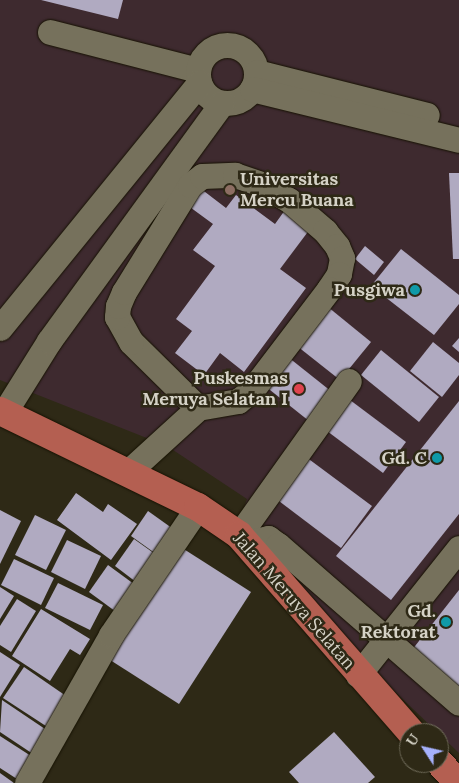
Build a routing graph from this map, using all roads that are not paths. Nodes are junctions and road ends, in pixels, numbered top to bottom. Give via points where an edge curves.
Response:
1 (50, 32) dead end
2 (198, 76) junction
3 (255, 81) junction
4 (222, 103) junction
5 (459, 123) edge
6 (459, 140) edge
7 (0, 328) edge
8 (349, 381) dead end
9 (198, 408) junction
10 (2, 412) edge
11 (128, 472) junction
12 (198, 507) junction
13 (243, 539) junction
14 (459, 548) edge
15 (385, 641) junction
16 (358, 675) junction
17 (459, 703) edge
18 (403, 723) edge
19 (449, 773) edge
20 (27, 783) edge
21 (458, 783) edge

1 - 2 street
2 - 3 street via 202,58 210,49 222,44 234,45 246,50 254,60
2 - 4 street via 207,96
2 - 7 street
3 - 4 street via 234,103
3 - 5 street
3 - 6 street
4 - 10 street via 49,341
8 - 13 street
9 - 9 street via 131,342 117,318 118,306 190,185 202,176 235,175 261,184 289,200 325,231 342,258 339,274 329,289 252,390 238,401
9 - 11 street
10 - 11 main road, Jalan Meruya Selatan
11 - 12 main road, Jalan Meruya Selatan
12 - 13 main road, Jalan Meruya Selatan
12 - 20 street via 111,635
13 - 15 street via 268,538 278,545
13 - 16 main road, Jalan Meruya Selatan
14 - 15 street
15 - 16 street
15 - 17 street
16 - 18 main road, Jalan Meruya Selatan
19 - 21 main road

